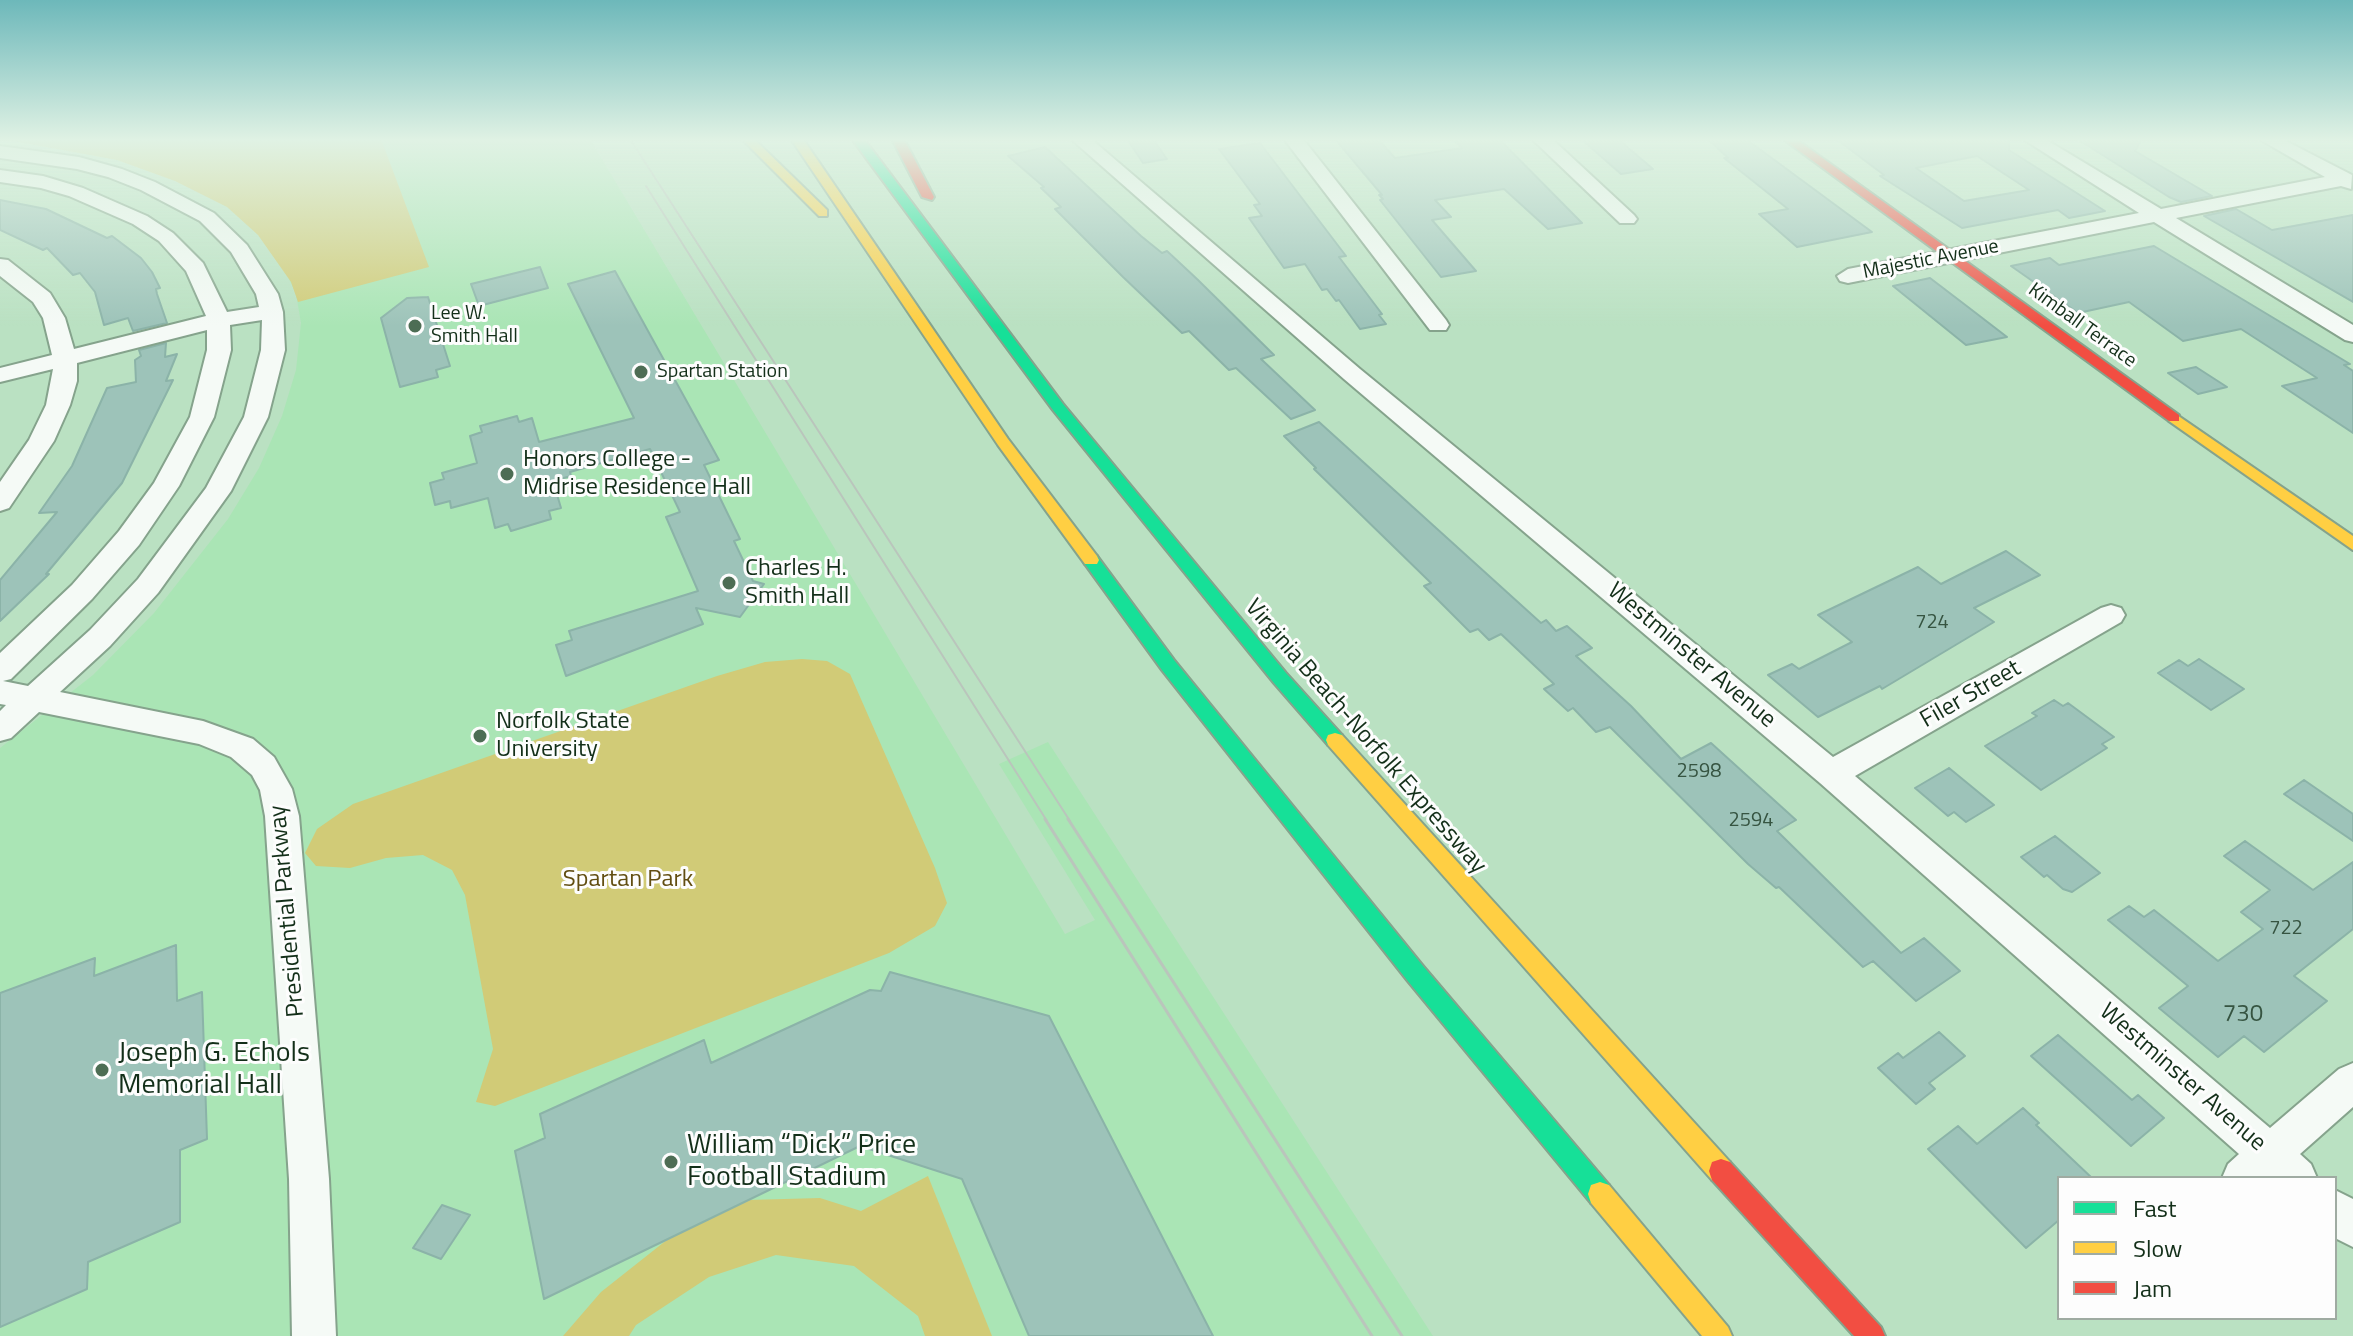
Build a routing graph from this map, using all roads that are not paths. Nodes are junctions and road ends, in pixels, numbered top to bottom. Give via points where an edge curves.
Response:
1 (97, 201) edge
2 (180, 201) edge
3 (810, 201) edge
4 (839, 201) edge
5 (903, 201) edge
6 (930, 201) edge
7 (1152, 201) edge
8 (1342, 201) edge
9 (1608, 201) edge
10 (1875, 201) edge
11 (2133, 201) edge
12 (2240, 201) edge
13 (2157, 216) junction
14 (1627, 219) dead end
15 (1950, 256) junction
16 (0, 265) edge
17 (1848, 276) dead end
18 (959, 278) junction
19 (898, 289) junction
20 (272, 312) junction
21 (218, 320) junction
22 (1438, 325) dead end
23 (2353, 335) edge
24 (65, 359) junction
25 (0, 375) edge
26 (0, 502) edge
27 (2353, 544) edge
28 (2111, 615) dead end
29 (0, 671) edge
30 (17, 696) edge
31 (0, 729) edge
32 (1831, 774) junction
33 (2353, 1082) edge
34 (2270, 1170) edge
35 (2337, 1213) edge
36 (2353, 1226) edge
37 (314, 1336) edge
38 (1719, 1336) edge
39 (1872, 1336) edge

1 - 21 street via 166,237 195,268
2 - 20 street via 207,217 240,249
3 - 19 main road
4 - 19 main road
5 - 18 main road, Virginia Beach-Norfolk Expressway
6 - 18 main road
7 - 32 street, Westminster Avenue
8 - 22 street
9 - 14 street
10 - 15 main road, Kimball Terrace
11 - 13 street
12 - 13 street, Majestic Avenue
13 - 15 street, Majestic Avenue
13 - 23 street
15 - 17 street, Majestic Avenue
15 - 27 main road, Kimball Terrace
16 - 24 street via 42,298 54,318
18 - 39 main road, Virginia Beach-Norfolk Expressway via 1115,479 1290,690
19 - 38 main road via 1038,491 1220,731
20 - 21 street
20 - 30 street via 273,350 265,387 238,457 218,491 148,586 100,638
21 - 24 street
21 - 29 street via 219,350 202,417 166,486 82,592
24 - 25 street
24 - 26 street via 58,405
28 - 32 street, Filer Street
30 - 31 street
30 - 37 street, Presidential Parkway via 203,733 242,748 263,766 276,789 309,1179
32 - 34 street, Westminster Avenue
33 - 34 street
35 - 36 street

